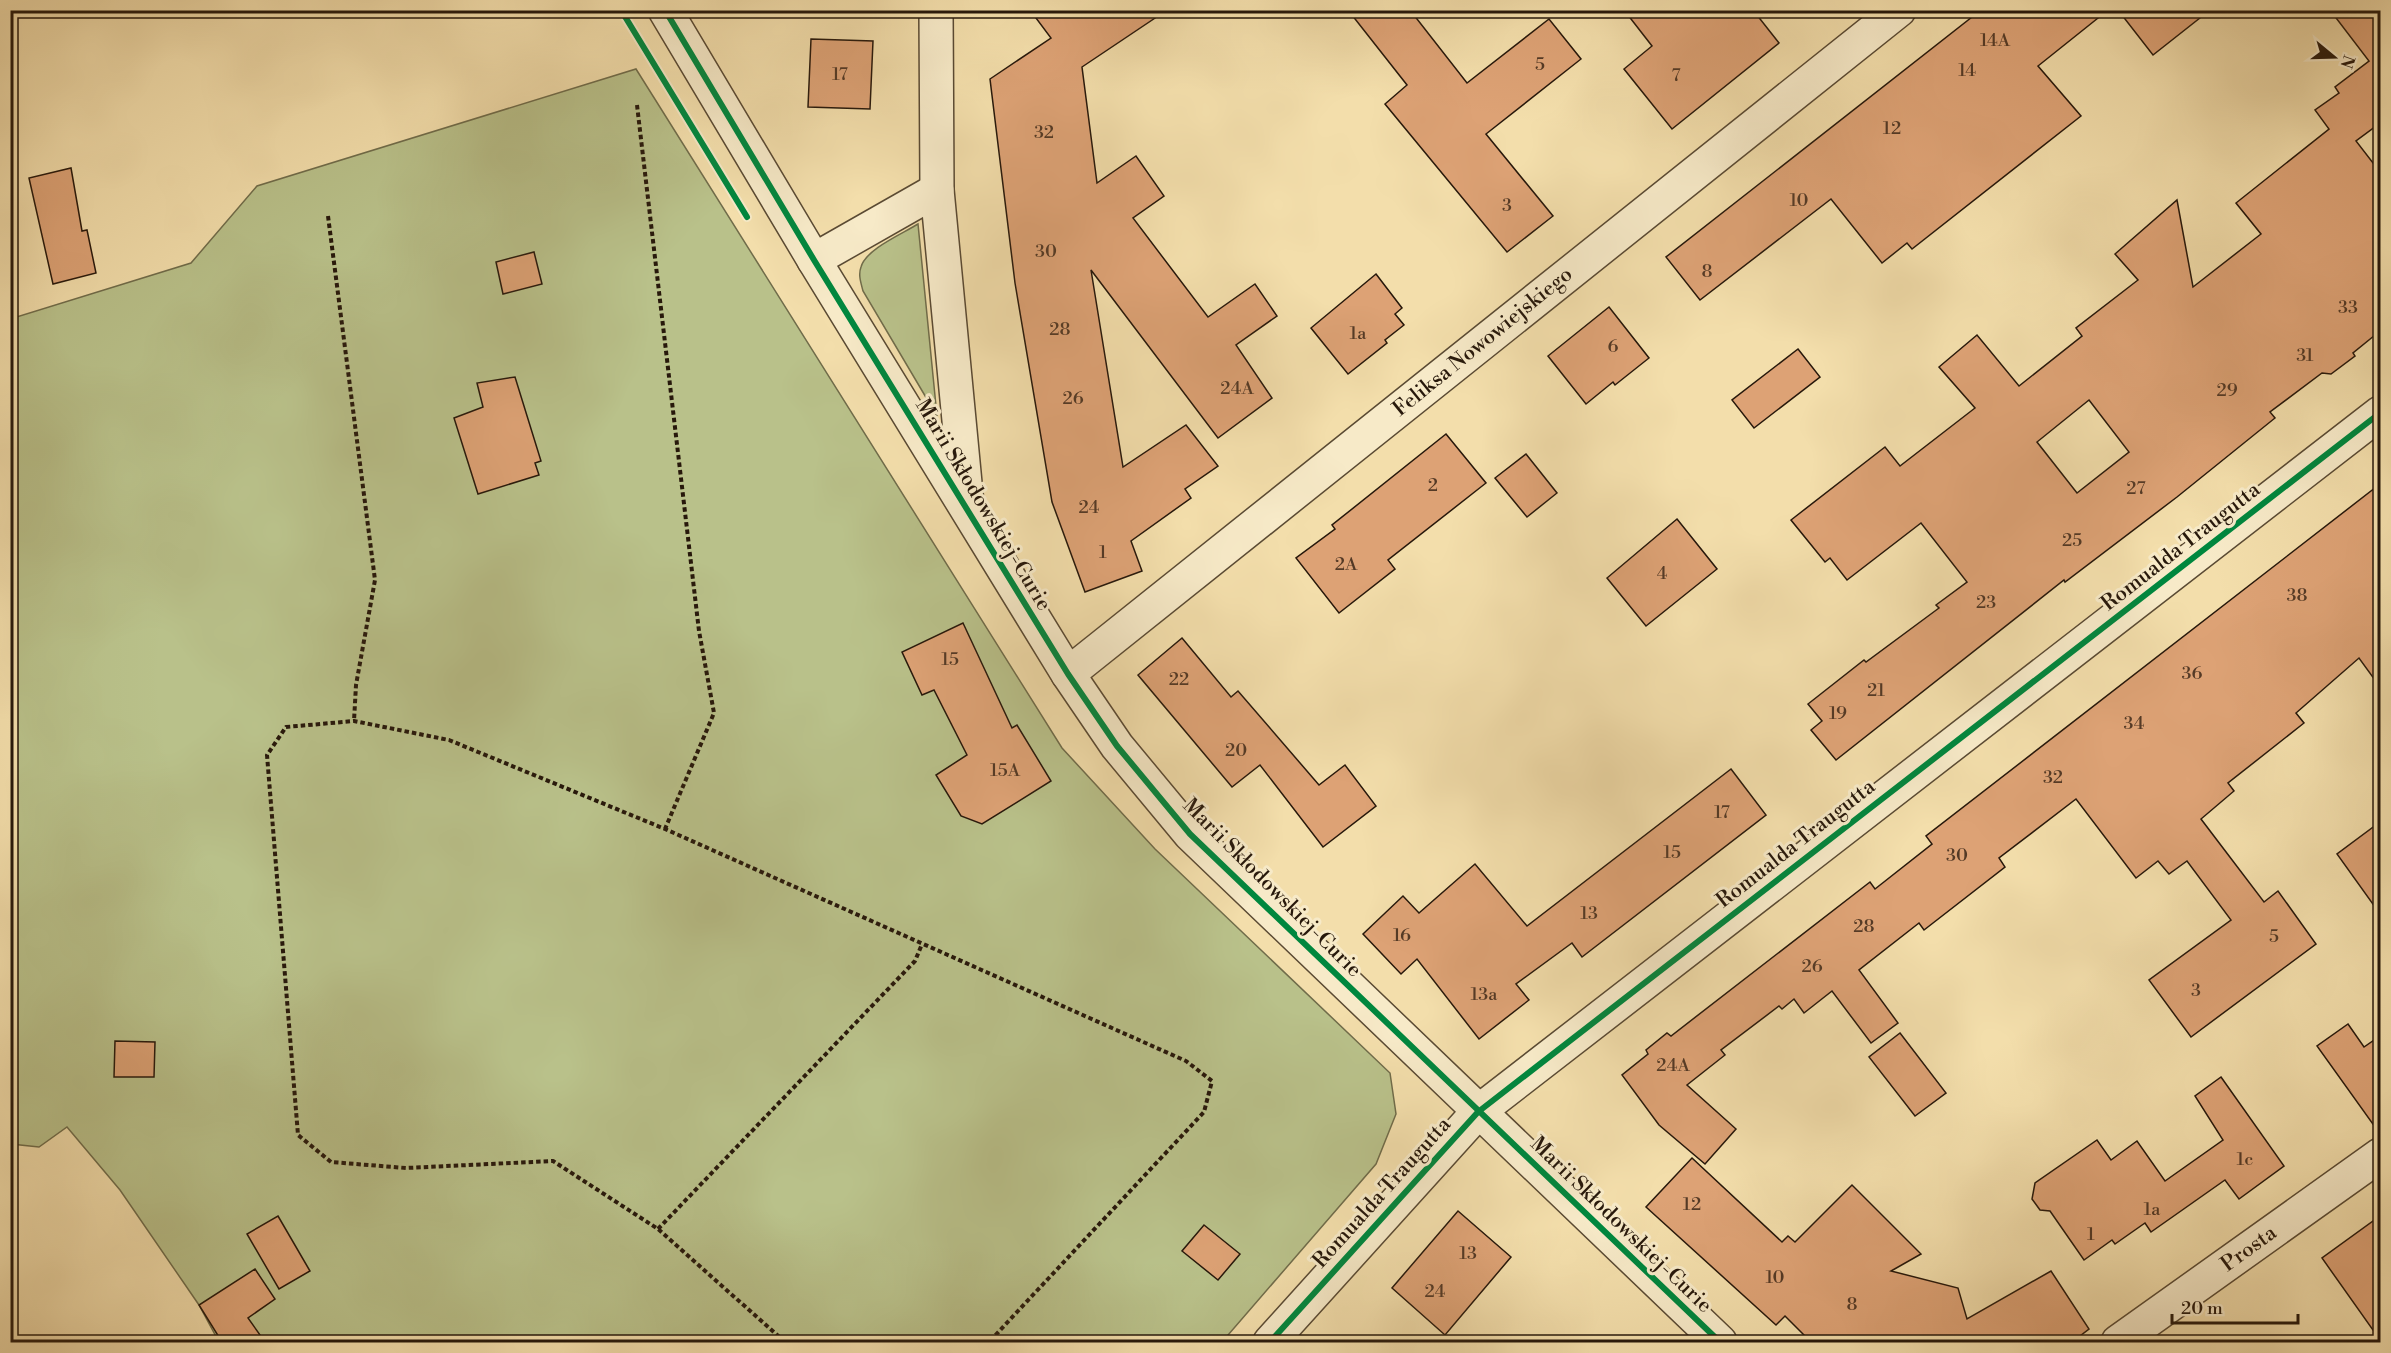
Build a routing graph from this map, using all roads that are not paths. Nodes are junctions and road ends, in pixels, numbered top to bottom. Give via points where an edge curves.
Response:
1 (665, 10) edge
2 (936, 10) edge
3 (1899, 10) edge
4 (937, 189) junction
5 (814, 260) junction
6 (2380, 413) edge
7 (968, 512) junction
8 (1068, 675) junction
9 (1478, 1112) junction
10 (2380, 1155) edge
11 (1270, 1342) edge
12 (1720, 1342) edge
13 (2118, 1342) edge

1 - 5 street, Marii Skłodowskiej-Curie
2 - 4 street, Marii Skłodowskiej-Curie
3 - 8 street, Feliksa Nowowiejskiego
4 - 5 street
4 - 7 street, Marii Skłodowskiej-Curie
5 - 7 street, Marii Skłodowskiej-Curie
6 - 9 street, Romualda Traugutta
7 - 8 street, Marii Skłodowskiej-Curie
8 - 9 street, Marii Skłodowskiej-Curie via 1117,746 1190,834
9 - 11 street, Romualda Traugutta
9 - 12 street, Marii Skłodowskiej-Curie
10 - 13 street, Prosta

